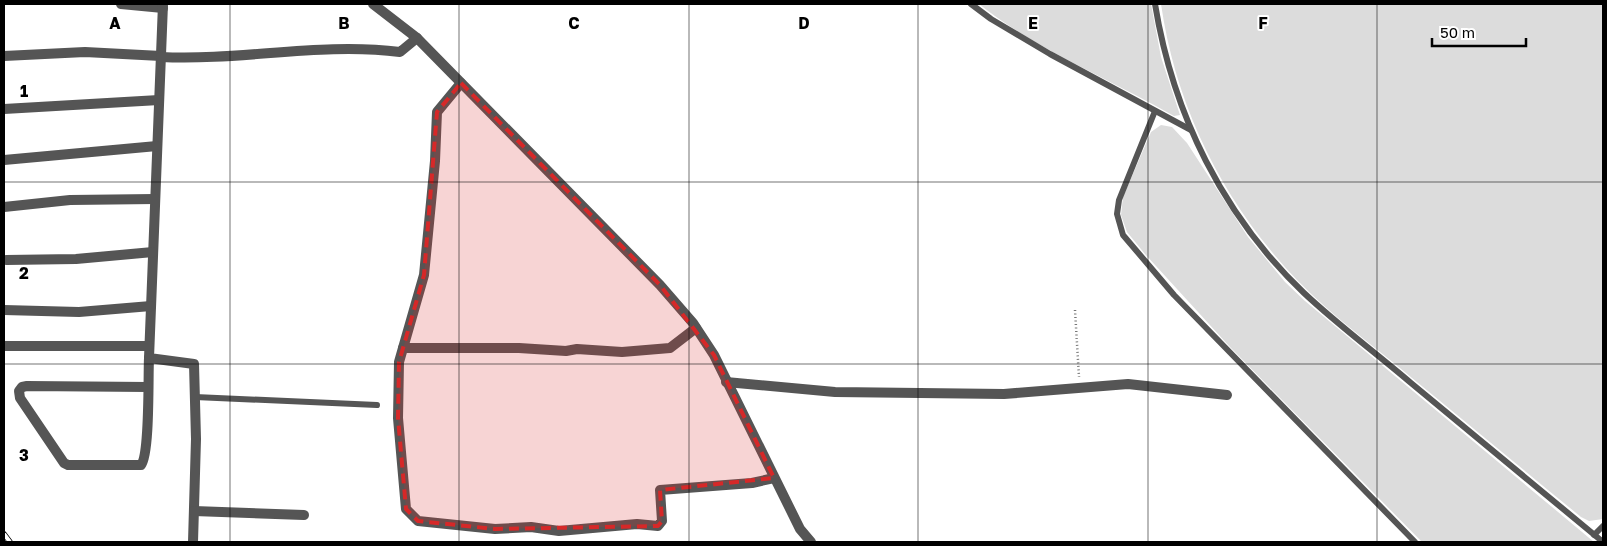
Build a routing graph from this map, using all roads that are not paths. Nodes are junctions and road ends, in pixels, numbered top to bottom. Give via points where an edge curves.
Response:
1 (120, 4) edge
2 (373, 4) edge
3 (971, 4) edge
4 (1155, 4) edge
5 (163, 6) edge
6 (417, 38) junction
7 (4, 56) edge
8 (161, 56) junction
9 (461, 83) junction
10 (159, 100) junction
11 (4, 109) edge
12 (1155, 111) junction
13 (1191, 130) junction
14 (157, 146) junction
15 (4, 160) edge
16 (155, 199) junction
17 (4, 207) edge
18 (153, 252) junction
19 (6, 260) dead end
20 (151, 306) junction
21 (4, 310) edge
22 (696, 328) junction
23 (4, 346) edge
24 (149, 346) junction
25 (403, 348) junction
26 (149, 358) junction
27 (726, 382) junction
28 (148, 387) junction
29 (1226, 395) dead end
30 (195, 398) junction
31 (377, 405) dead end
32 (774, 478) junction
33 (194, 511) junction
34 (304, 516) dead end
35 (1603, 526) edge
36 (1594, 535) junction
37 (193, 542) edge
38 (811, 542) edge
39 (1415, 542) edge
40 (1603, 542) edge

1 - 5 street
2 - 6 street
3 - 12 lane via 1050,54
4 - 13 lane via 1168,68
5 - 8 street
6 - 8 street via 400,52 349,48 228,58
6 - 9 street
7 - 8 street via 85,52
8 - 10 street
9 - 22 street via 660,284
9 - 25 street via 437,112 436,161 424,275
10 - 11 street
10 - 14 street
12 - 13 lane
12 - 39 lane via 1119,200 1117,214 1123,235 1221,345
13 - 36 lane via 1209,169 1239,218 1304,293
14 - 15 street
14 - 16 street
16 - 17 street via 70,200
16 - 18 street
18 - 19 street via 76,259
18 - 20 street
20 - 21 street via 79,312
20 - 24 street
22 - 25 street via 670,348 648,351
22 - 27 street via 714,355
23 - 24 street
24 - 26 street
25 - 32 street via 399,362 398,406 402,467 406,509 418,521 495,529 531,527 559,531 637,524 658,526 662,521 660,490 752,483
26 - 28 street
26 - 30 street via 194,364
27 - 29 street via 835,392 1004,394 1128,384
27 - 32 street
28 - 28 street via 146,457 141,465 68,465 20,398 19,392 27,386
30 - 31 lane
30 - 33 street
32 - 38 street via 800,529
33 - 34 street
33 - 37 street
35 - 36 lane
36 - 40 lane

